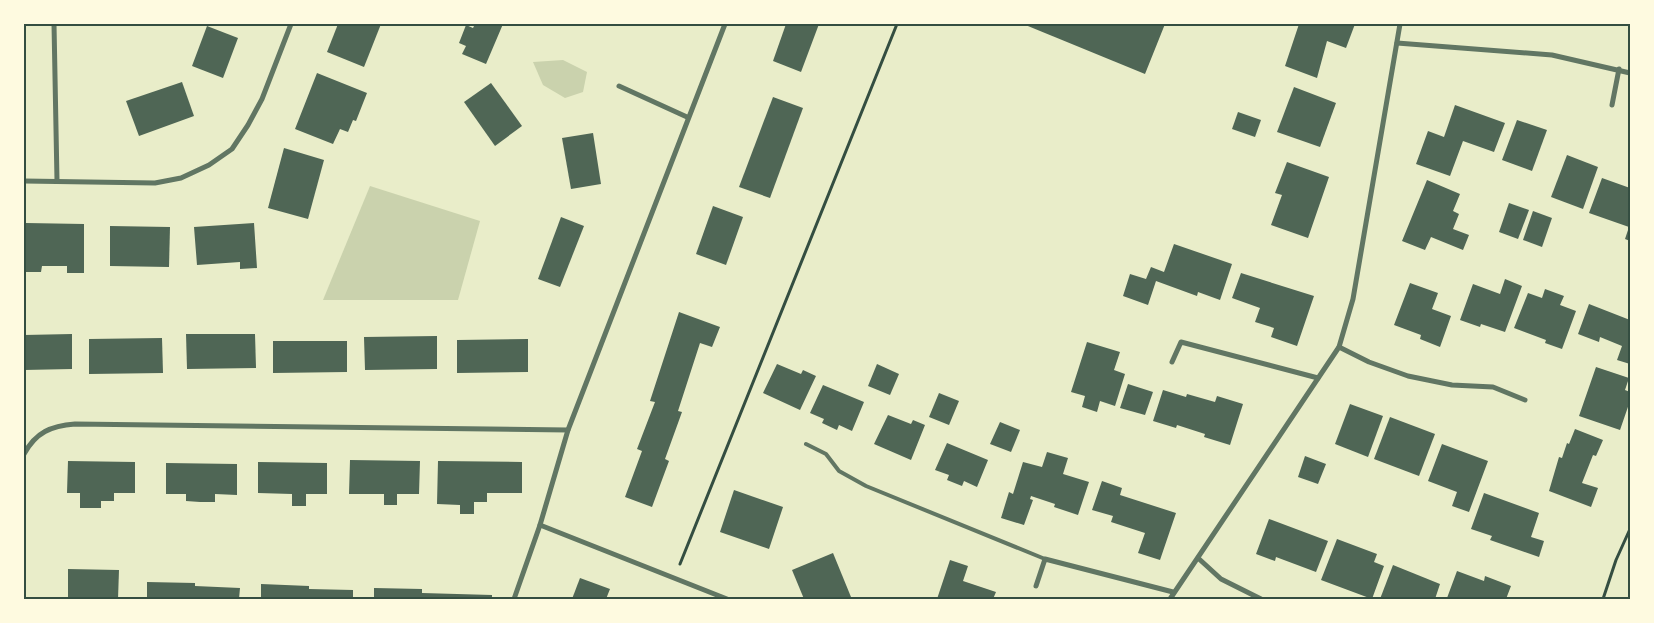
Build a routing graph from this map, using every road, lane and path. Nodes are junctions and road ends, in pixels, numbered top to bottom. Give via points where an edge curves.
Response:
1 (54, 24) edge
2 (291, 24) edge
3 (724, 24) edge
4 (897, 24) edge
5 (1400, 24) edge
6 (1397, 43) junction
7 (1619, 69) junction
8 (1630, 73) edge
9 (619, 86) dead end
10 (1612, 105) dead end
11 (687, 117) junction
12 (24, 181) edge
13 (57, 181) junction
14 (1339, 347) junction
15 (1172, 362) dead end
16 (1318, 378) junction
17 (1525, 400) dead end
18 (568, 430) junction
19 (806, 444) dead end
20 (24, 454) edge
21 (540, 525) junction
22 (1630, 529) edge
23 (1198, 558) junction
24 (1044, 559) junction
25 (674, 577) junction
26 (1036, 586) dead end
27 (1173, 592) junction
28 (514, 599) edge
29 (727, 599) edge
30 (1170, 599) edge
31 (1261, 599) edge
32 (1603, 599) edge

1 - 13 street
2 - 13 street via 269,84 248,125 232,149 209,165 181,178 155,184
3 - 11 street
4 - 25 path
5 - 6 street
6 - 7 street via 1552,55
6 - 14 street via 1353,298
7 - 8 street
7 - 10 street
9 - 11 street
11 - 18 street
12 - 13 street
14 - 16 street
14 - 17 street via 1368,362 1408,376 1452,385 1493,387
15 - 16 street via 1181,342
16 - 23 street
18 - 20 street via 75,424 55,426 39,433
18 - 21 street
19 - 24 lane via 826,454 839,471 866,486
21 - 25 street
21 - 28 street
22 - 32 path
23 - 27 street
23 - 31 street via 1221,579
24 - 26 street
24 - 27 street
25 - 29 street
27 - 30 street

